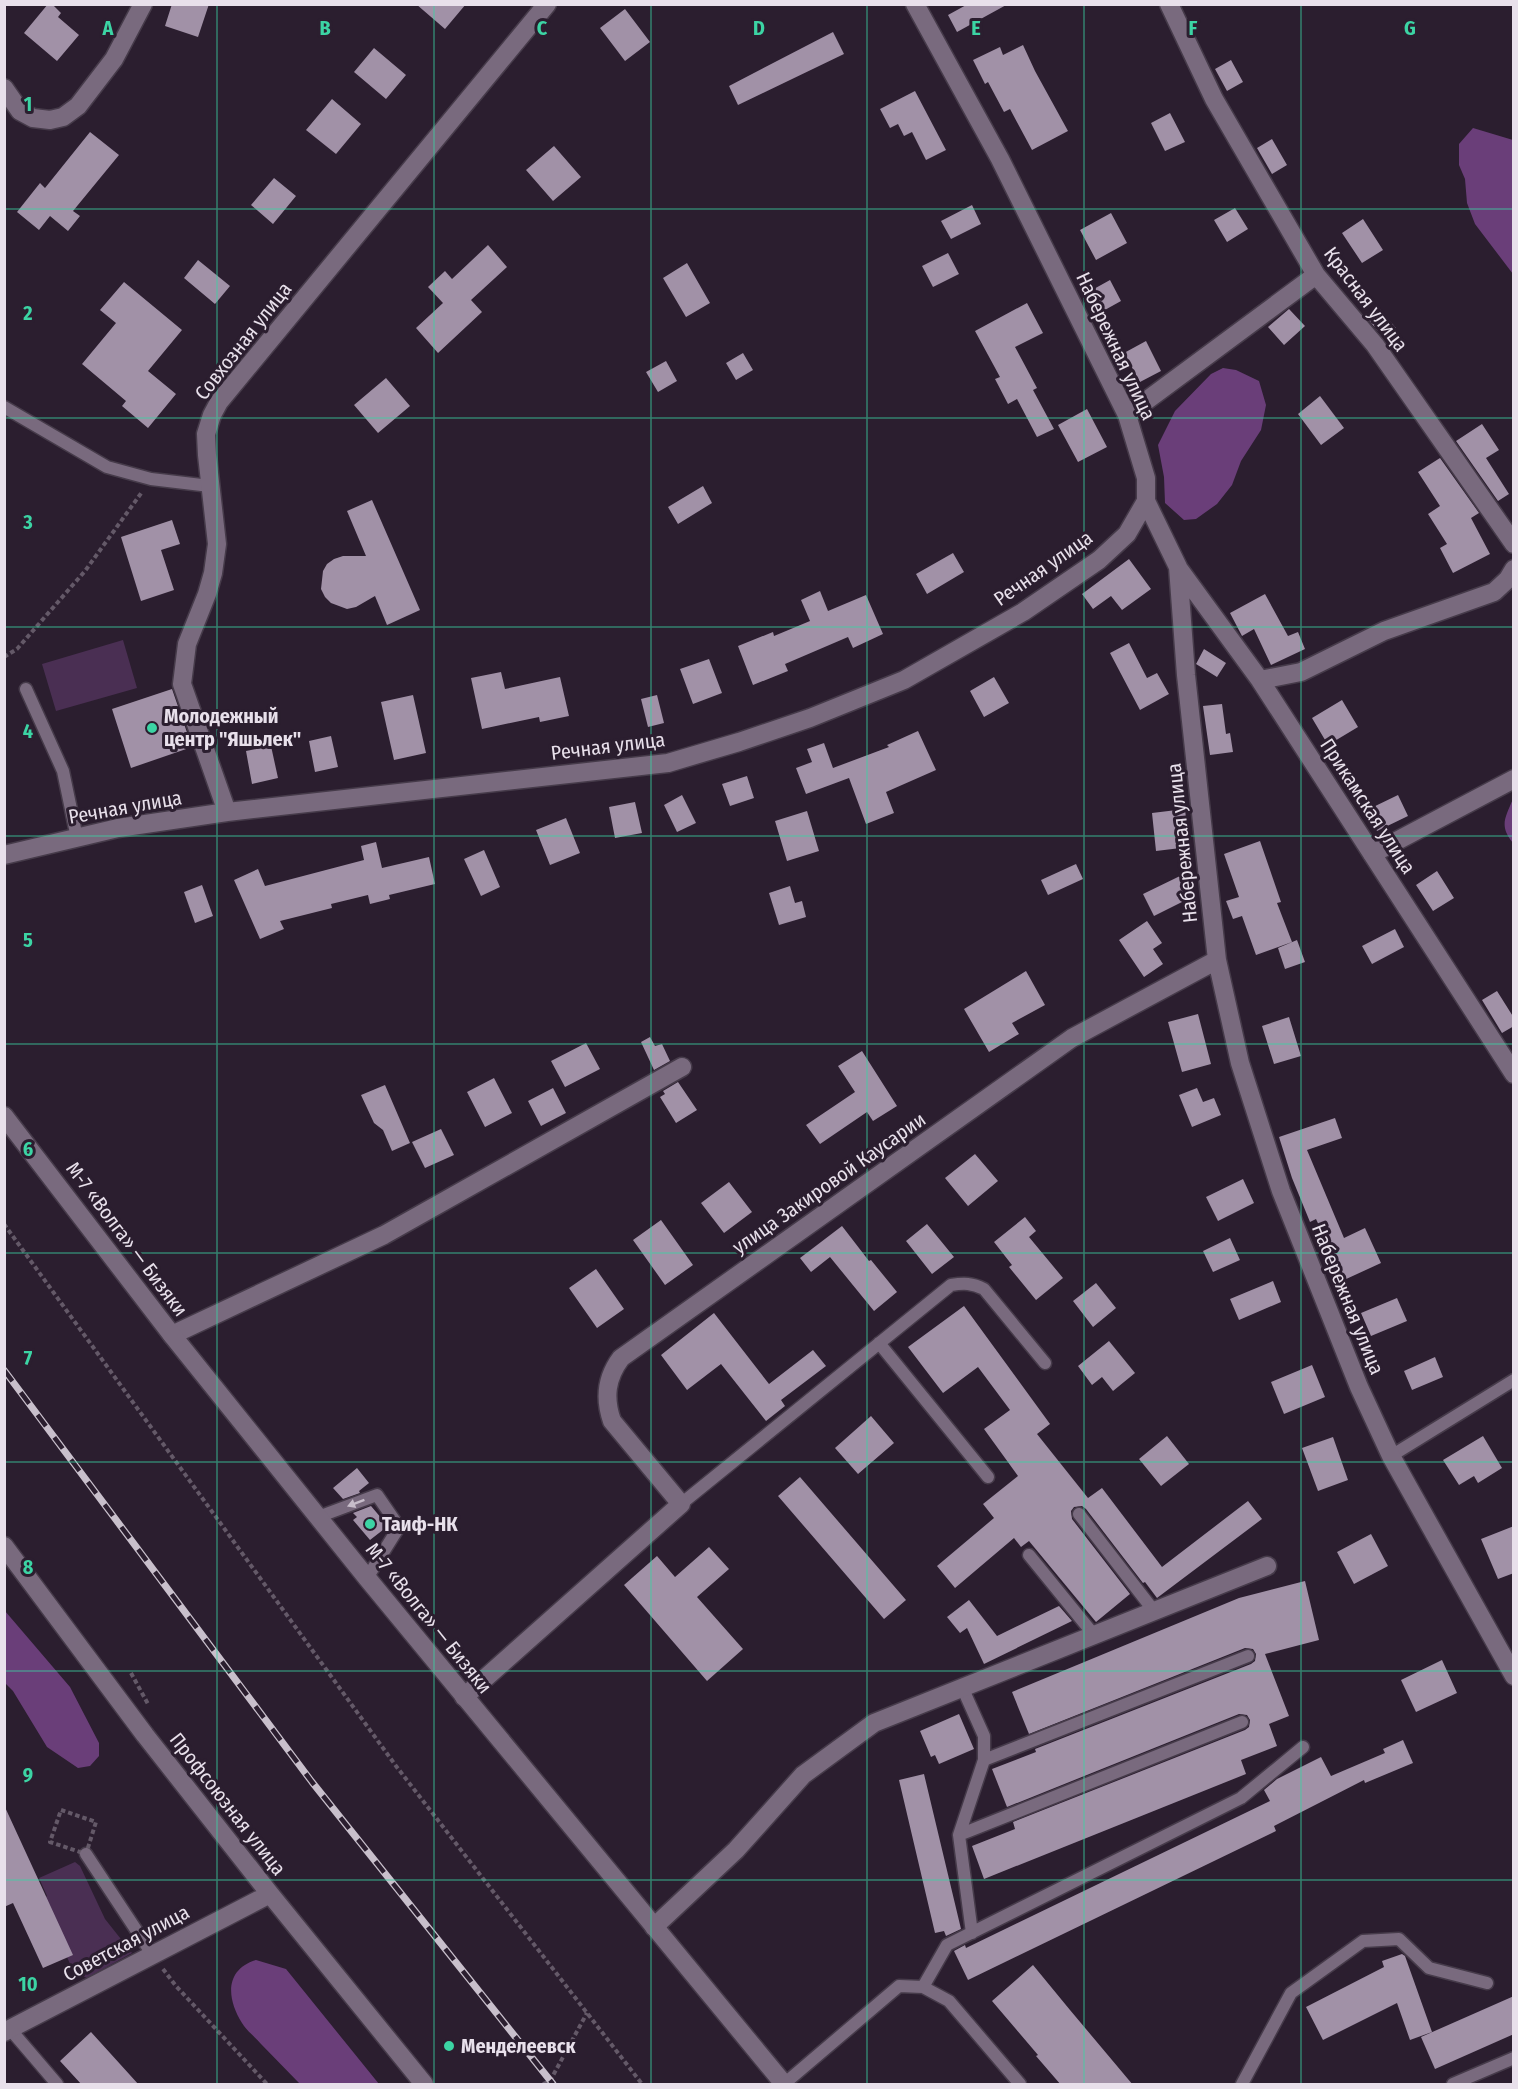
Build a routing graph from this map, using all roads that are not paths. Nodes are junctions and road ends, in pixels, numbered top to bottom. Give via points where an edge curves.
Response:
1 (143, 4) edge
2 (547, 4) edge
3 (915, 4) edge
4 (1169, 4) edge
5 (4, 88) edge
6 (1316, 275) junction
7 (4, 407) edge
8 (1127, 415) junction
9 (210, 486) junction
10 (1146, 501) junction
11 (1514, 544) edge
12 (1178, 567) junction
13 (1514, 569) edge
14 (1260, 680) junction
15 (26, 689) dead end
16 (1514, 779) edge
17 (228, 812) junction
18 (77, 838) junction
19 (1372, 854) junction
20 (4, 855) edge
21 (1217, 960) junction
22 (682, 1067) dead end
23 (1514, 1074) edge
24 (4, 1116) edge
25 (172, 1335) junction
26 (879, 1343) junction
27 (1045, 1363) dead end
28 (1514, 1380) edge
29 (1391, 1456) junction
30 (988, 1478) dead end
31 (681, 1504) junction
32 (1079, 1514) dead end
33 (318, 1517) junction
34 (4, 1546) edge
35 (1029, 1555) dead end
36 (1267, 1566) dead end
37 (367, 1578) junction
38 (1154, 1611) junction
39 (1094, 1635) junction
40 (1248, 1656) dead end
41 (1514, 1676) edge
42 (962, 1687) junction
43 (464, 1697) junction
44 (1242, 1722) dead end
45 (1303, 1747) dead end
46 (984, 1760) junction
47 (959, 1835) junction
48 (86, 1854) road end
49 (270, 1894) junction
50 (654, 1927) junction
51 (972, 1933) junction
52 (152, 1954) junction
53 (1487, 1983) dead end
54 (923, 1987) junction
55 (7, 2031) edge
56 (1514, 2058) edge
57 (784, 2084) edge
58 (57, 2085) edge
59 (424, 2085) edge
60 (1020, 2085) edge
61 (1242, 2085) edge
62 (1453, 2085) edge

1 - 5 street via 114,59 78,106 63,117 33,118 20,111
2 - 9 street, Совхозная улица via 219,402 206,434
3 - 8 street, Набережная улица via 1000,159
4 - 6 street, Красная улица via 1214,99
6 - 8 street
6 - 11 street, Красная улица via 1375,345
7 - 9 lane via 106,467 151,479
8 - 10 street, Набережная улица via 1146,478
9 - 17 street, Совхозная улица via 217,544 215,563 187,644 183,684
10 - 12 street, Набережная улица
10 - 17 street, Речная улица via 1127,534 1099,560 1023,612 903,680 810,718 668,763
12 - 14 street, Прикамская улица
12 - 21 street, Набережная улица
13 - 14 street via 1494,592 1384,631 1301,672
14 - 19 street, Прикамская улица
15 - 18 lane via 63,771
16 - 19 street
17 - 18 street, Речная улица
18 - 20 street, Речная улица
19 - 23 street, Прикамская улица
21 - 29 street, Набережная улица via 1240,1063 1281,1191 1359,1387
21 - 31 street, улица Закировой Каусарии via 1072,1038 621,1358 609,1378 606,1393 612,1421
22 - 25 street via 384,1235
24 - 25 street, М-7 «Волга» — Бизяки
25 - 33 street, М-7 «Волга» — Бизяки
26 - 27 lane via 951,1285 973,1284 984,1289
26 - 30 lane
26 - 31 lane
28 - 29 lane
29 - 41 street, Набережная улица
31 - 43 street
32 - 38 lane
33 - 37 street, М-7 «Волга» — Бизяки
37 -> 33 lane via 399,1527 377,1495
34 - 49 street, Профсоюзная улица
35 - 39 lane
36 - 38 street
37 - 43 street, М-7 «Волга» — Бизяки
38 - 39 street
39 - 42 street
40 - 46 lane
42 - 46 lane via 984,1736
42 - 50 street via 874,1723 803,1775 736,1850
43 - 50 street, М-7 «Волга» — Бизяки
44 - 47 lane
45 - 51 lane via 1241,1798
46 - 47 lane
47 - 51 lane
48 - 52 lane
49 - 52 street, Советская улица
49 - 59 street, Профсоюзная улица
50 - 57 street, М-7 «Волга» — Бизяки
51 - 54 lane via 947,1945
52 - 55 street, Советская улица
53 - 61 lane via 1429,1968 1398,1939 1363,1941 1291,1993
54 - 57 lane via 899,1986
54 - 60 lane via 949,2001
55 - 58 lane
56 - 62 lane

